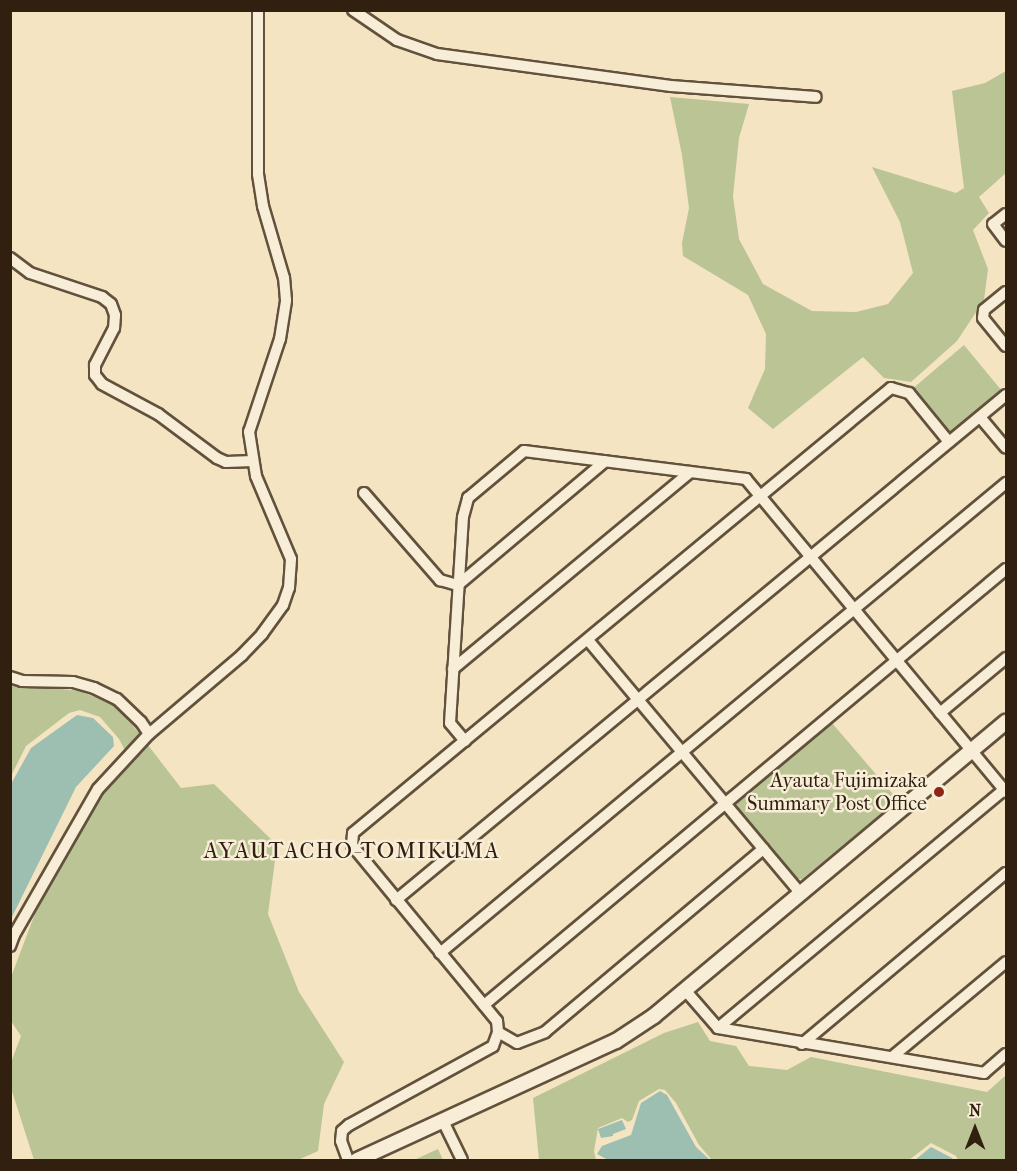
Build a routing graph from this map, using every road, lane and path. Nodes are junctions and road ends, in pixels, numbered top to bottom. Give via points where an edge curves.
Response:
1 (258, 10) edge
2 (353, 10) edge
3 (816, 97) dead end
4 (1006, 214) edge
5 (1006, 241) edge
6 (10, 258) edge
7 (1006, 292) edge
8 (1006, 346) edge
9 (1006, 395) edge
10 (980, 417) junction
11 (949, 442) junction
12 (1006, 448) edge
13 (253, 461) junction
14 (605, 461) junction
15 (690, 472) junction
16 (1006, 483) edge
17 (364, 493) dead end
18 (761, 495) junction
19 (811, 557) junction
20 (1006, 569) edge
21 (459, 585) junction
22 (855, 609) junction
23 (588, 640) junction
24 (1006, 658) edge
25 (896, 660) junction
26 (453, 669) junction
27 (10, 677) edge
28 (639, 701) junction
29 (940, 713) junction
30 (1006, 722) edge
31 (149, 734) junction
32 (465, 741) junction
33 (972, 751) junction
34 (682, 752) junction
35 (1006, 790) edge
36 (725, 804) junction
37 (763, 849) junction
38 (1006, 873) edge
39 (801, 894) junction
40 (396, 900) junction
41 (10, 946) edge
42 (440, 953) junction
43 (1006, 962) edge
44 (685, 990) junction
45 (484, 1005) junction
46 (718, 1028) junction
47 (498, 1032) junction
48 (802, 1044) junction
49 (1006, 1054) edge
50 (892, 1057) junction
51 (443, 1121) junction
52 (348, 1161) edge
53 (357, 1161) edge
54 (462, 1161) edge

1 - 13 street via 258,174 262,206 286,288 280,339 249,432
2 - 3 street via 397,40 437,54 671,86
4 - 5 street via 993,224
6 - 13 street via 30,273 102,297 111,304 114,328 95,365 95,375 102,384 158,414 217,458 226,462
7 - 8 street via 984,310 983,318
9 - 10 street
10 - 11 street
10 - 12 street
11 - 18 street via 909,393 891,388
11 - 19 street
13 - 31 street via 291,559 289,588 283,604 242,655
14 - 15 street
14 - 21 street
14 - 21 street via 524,451 468,498 463,517
15 - 18 street via 746,479
15 - 26 street
16 - 22 street
17 - 21 street via 440,580
18 - 19 street
18 - 23 street
19 - 22 street
19 - 28 street
20 - 25 street
21 - 26 street
22 - 25 street
22 - 34 street
23 - 28 street
23 - 32 street
24 - 29 street
25 - 29 street
25 - 36 street
26 - 32 street via 450,723
27 - 31 street via 22,681 73,682 93,688 117,699
28 - 34 street
28 - 40 street
29 - 33 street
30 - 33 street
31 - 41 street via 98,789
32 - 40 street via 353,833 352,845
33 - 35 street
33 - 39 street
34 - 36 street
34 - 42 street
35 - 46 street
36 - 37 street
36 - 45 street
37 - 39 street
37 - 47 street via 545,1032 517,1043
38 - 48 street
39 - 44 street
40 - 42 street
42 - 45 street
43 - 50 street
44 - 46 street
44 - 51 street via 616,1041
45 - 47 street via 497,1021
46 - 48 street
47 - 52 street via 493,1046 342,1131
48 - 50 street
49 - 50 street via 984,1073
51 - 53 street
51 - 54 street

